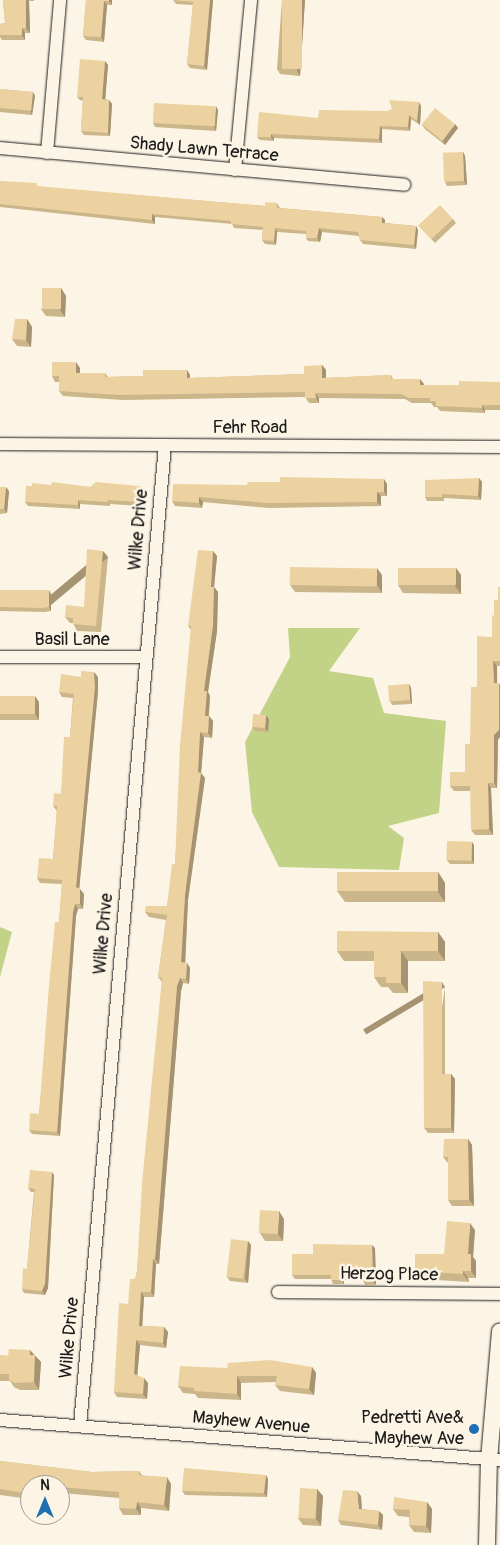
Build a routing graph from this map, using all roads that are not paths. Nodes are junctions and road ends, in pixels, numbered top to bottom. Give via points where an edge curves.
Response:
1 (60, 0) edge
2 (251, 0) edge
3 (0, 148) edge
4 (47, 153) junction
5 (235, 170) junction
6 (404, 185) dead end
7 (0, 444) edge
8 (165, 445) junction
9 (500, 447) edge
10 (0, 657) edge
11 (145, 657) junction
12 (278, 1292) dead end
13 (500, 1294) edge
14 (500, 1331) edge
15 (0, 1420) edge
16 (80, 1426) junction
17 (494, 1460) edge
18 (487, 1545) edge

1 - 4 street
2 - 5 street
3 - 4 street, Shady Lawn Terrace
4 - 5 street, Shady Lawn Terrace
5 - 6 street, Shady Lawn Terrace
7 - 8 street, Fehr Road
8 - 9 street, Fehr Road
8 - 11 street, Wilke Drive
10 - 11 street, Basil Lane
11 - 16 street, Wilke Drive
12 - 13 street, Herzog Place
14 - 17 street
15 - 16 street, Mayhew Avenue
16 - 17 street, Mayhew Avenue
17 - 18 street

